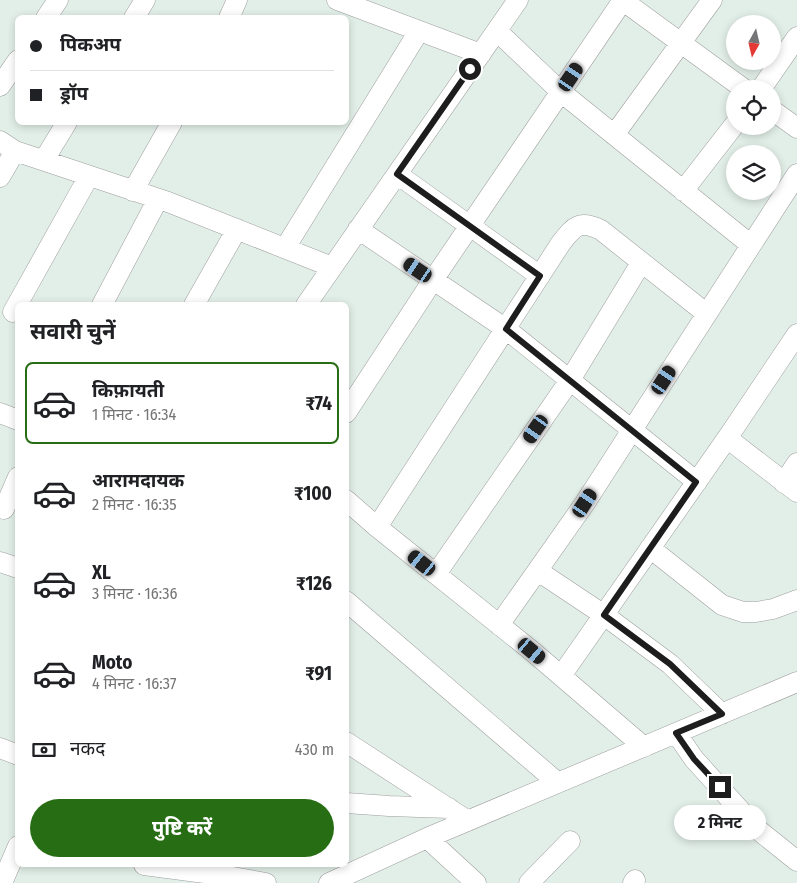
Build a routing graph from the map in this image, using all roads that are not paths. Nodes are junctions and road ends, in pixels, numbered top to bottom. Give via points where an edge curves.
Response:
1 (58, 0) edge
2 (145, 0) edge
3 (237, 0) edge
4 (337, 0) edge
5 (518, 0) edge
6 (622, 0) edge
7 (712, 0) edge
8 (48, 15) edge
9 (136, 15) edge
10 (230, 15) edge
11 (419, 31) junction
12 (497, 31) junction
13 (797, 37) edge
14 (682, 43) junction
15 (481, 54) junction
16 (15, 64) edge
17 (732, 80) edge
18 (767, 80) edge
19 (0, 86) edge
20 (561, 92) junction
21 (781, 116) edge
22 (66, 125) edge
23 (170, 125) edge
24 (797, 128) edge
25 (614, 135) junction
26 (726, 135) edge
27 (7, 146) edge
28 (44, 160) junction
29 (397, 174) junction
30 (797, 174) edge
31 (89, 176) junction
32 (0, 177) edge
33 (133, 190) junction
34 (683, 191) junction
35 (158, 199) junction
36 (470, 225) junction
37 (237, 229) junction
38 (358, 229) junction
39 (751, 245) junction
40 (285, 248) junction
41 (641, 263) junction
42 (332, 267) junction
43 (540, 276) junction
44 (433, 280) junction
45 (19, 302) edge
46 (104, 302) edge
47 (196, 302) edge
48 (308, 302) edge
49 (15, 308) edge
50 (13, 312) dead end
51 (707, 314) junction
52 (506, 329) junction
53 (797, 334) edge
54 (570, 380) junction
55 (349, 408) edge
56 (0, 413) edge
57 (15, 419) edge
58 (632, 430) junction
59 (727, 438) junction
60 (797, 463) edge
61 (696, 482) junction
62 (15, 486) edge
63 (791, 487) edge
64 (349, 503) edge
65 (7, 510) edge
66 (377, 527) junction
67 (650, 548) junction
68 (538, 571) junction
69 (436, 574) junction
70 (797, 600) edge
71 (349, 604) edge
72 (604, 615) junction
73 (499, 625) junction
74 (561, 676) junction
75 (797, 682) edge
76 (722, 714) junction
77 (676, 733) junction
78 (349, 744) edge
79 (644, 747) junction
80 (0, 748) edge
81 (15, 754) edge
82 (558, 783) junction
83 (349, 803) edge
84 (448, 808) junction
85 (468, 821) junction
86 (427, 838) junction
87 (570, 841) dead end
88 (15, 853) edge
89 (797, 861) edge
90 (159, 867) edge
91 (2, 883) edge
92 (266, 883) edge
93 (329, 883) edge
94 (476, 883) edge
95 (530, 883) edge

1 - 8 street
2 - 9 street
3 - 10 street
4 - 11 street
5 - 12 street
6 - 14 street
6 - 20 street
7 - 14 street
11 - 15 street
11 - 40 street
12 - 15 street
12 - 20 street
13 - 18 street
14 - 17 street
14 - 25 street
15 - 29 street
16 - 19 street
20 - 25 street
20 - 36 street
21 - 24 street
22 - 28 street
23 - 33 street
25 - 34 street
26 - 34 street
27 - 28 street
27 - 32 street
28 - 31 street
29 - 36 street
29 - 38 street
30 - 39 street
31 - 33 street
31 - 45 street
33 - 35 street
34 - 39 street
35 - 37 street
35 - 46 street
36 - 43 street
36 - 44 street
37 - 40 street
37 - 47 street
38 - 42 street
38 - 44 street
39 - 51 street
40 - 42 street
41 - 43 street via 601,230 588,224 580,225 561,242
41 - 51 street
41 - 54 street
42 - 48 street
43 - 52 street
44 - 52 street
44 - 55 street
49 - 50 street
51 - 58 street
52 - 54 street
52 - 66 street
53 - 59 street
54 - 58 street
54 - 69 street
56 - 57 street
58 - 61 street
58 - 68 street
59 - 61 street
59 - 63 street
60 - 63 street
61 - 67 street
62 - 65 street
64 - 66 street
66 - 69 street
67 - 70 street via 722,606 756,612
67 - 72 street
68 - 72 street
68 - 73 street
69 - 73 street
71 - 82 street
72 - 74 street
72 - 76 street via 670,664
73 - 74 street
74 - 79 street
75 - 76 street
76 - 77 street
77 - 79 street
77 - 89 street via 694,759 757,829
78 - 84 street
79 - 82 street
80 - 81 street
82 - 85 street
83 - 84 street
84 - 85 street
85 - 86 street
86 - 93 street
86 - 94 street
87 - 95 street
88 - 91 street
90 - 92 street

